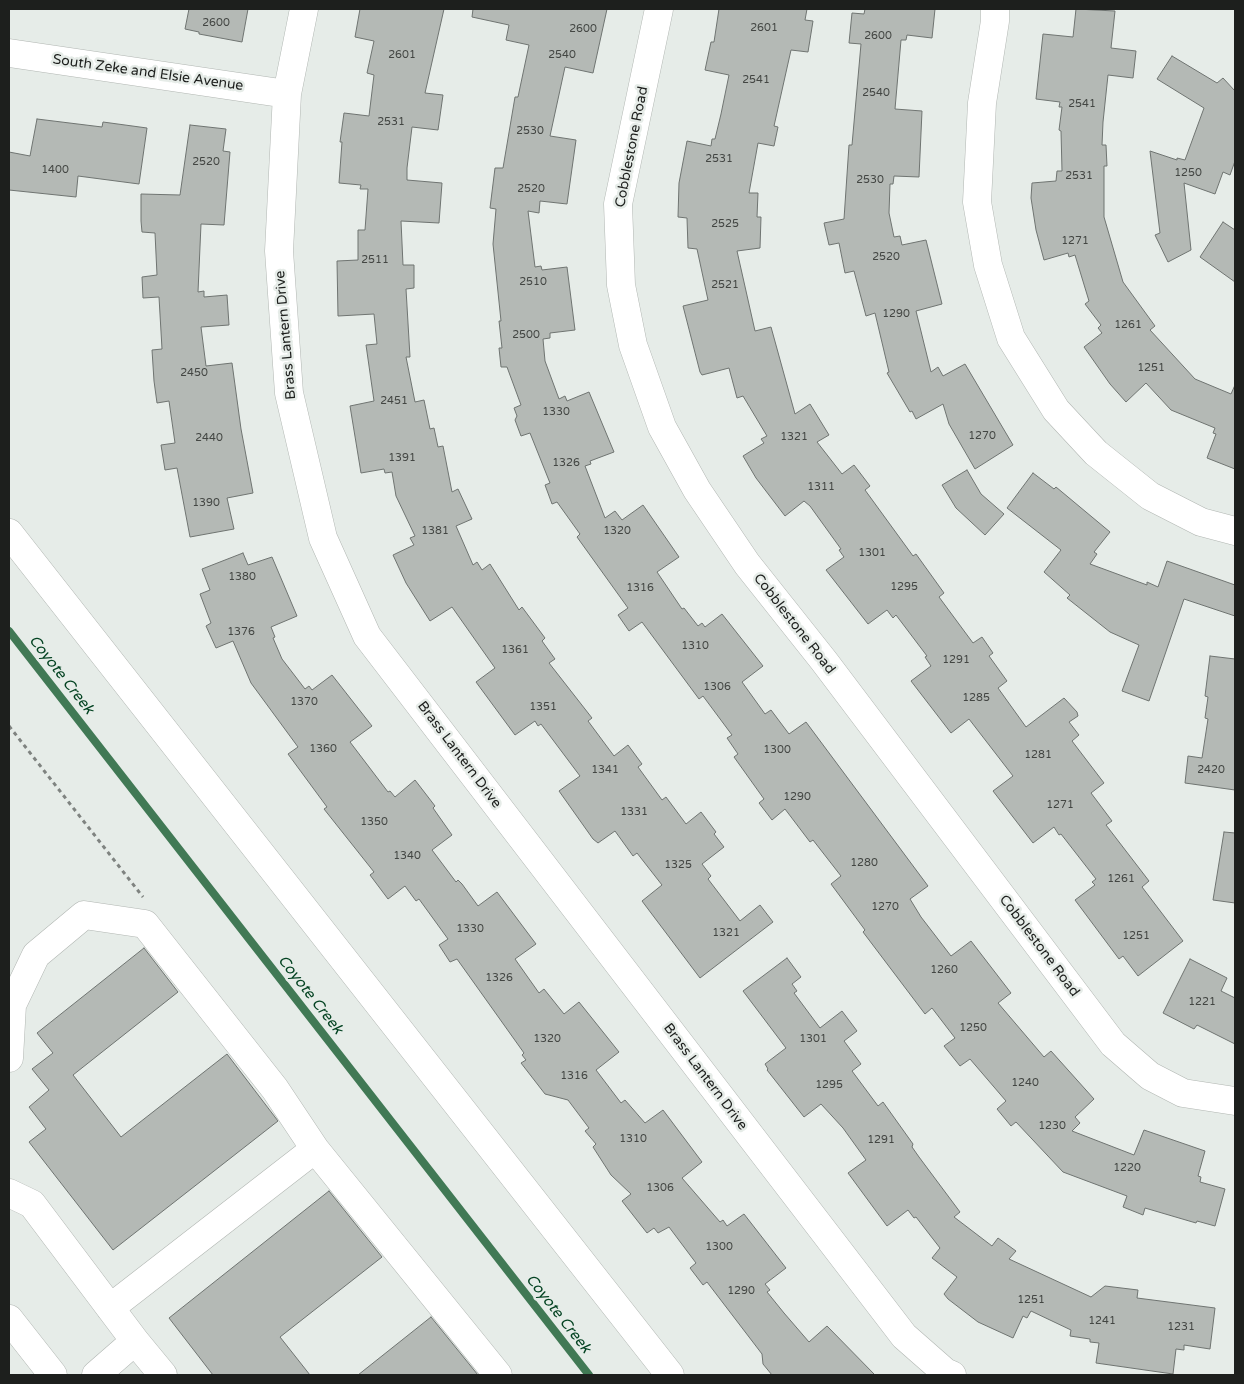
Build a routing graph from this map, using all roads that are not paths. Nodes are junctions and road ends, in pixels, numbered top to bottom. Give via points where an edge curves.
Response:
1 (304, 9) edge
2 (659, 9) edge
3 (995, 9) edge
4 (9, 53) edge
5 (287, 94) junction
6 (1235, 530) edge
7 (9, 533) edge
8 (9, 1058) edge
9 (1235, 1101) edge
10 (315, 1149) junction
11 (9, 1193) edge
12 (110, 1308) junction
13 (9, 1319) edge
14 (135, 1341) junction
15 (53, 1375) edge
16 (96, 1375) edge
17 (163, 1375) edge
18 (498, 1375) edge
19 (670, 1375) edge
20 (952, 1375) edge

1 - 5 street, Brass Lantern Drive
2 - 9 street, Cobblestone Road via 618,204 621,285 633,344 662,427 697,490 747,564 1113,1044 1150,1076 1184,1093
3 - 6 street via 982,103 977,202 988,265 1011,338 1056,410 1096,453 1150,496 1201,522
4 - 5 street, South Zeke and Elsie Avenue
5 - 20 street, Brass Lantern Drive via 279,251 289,393 323,538 367,636 904,1336
7 - 19 street
8 - 10 street via 12,1006 36,955 84,915 145,924 276,1089
10 - 12 street
10 - 18 street
11 - 12 street via 32,1204
12 - 14 street
13 - 15 street
14 - 16 street
14 - 17 street

